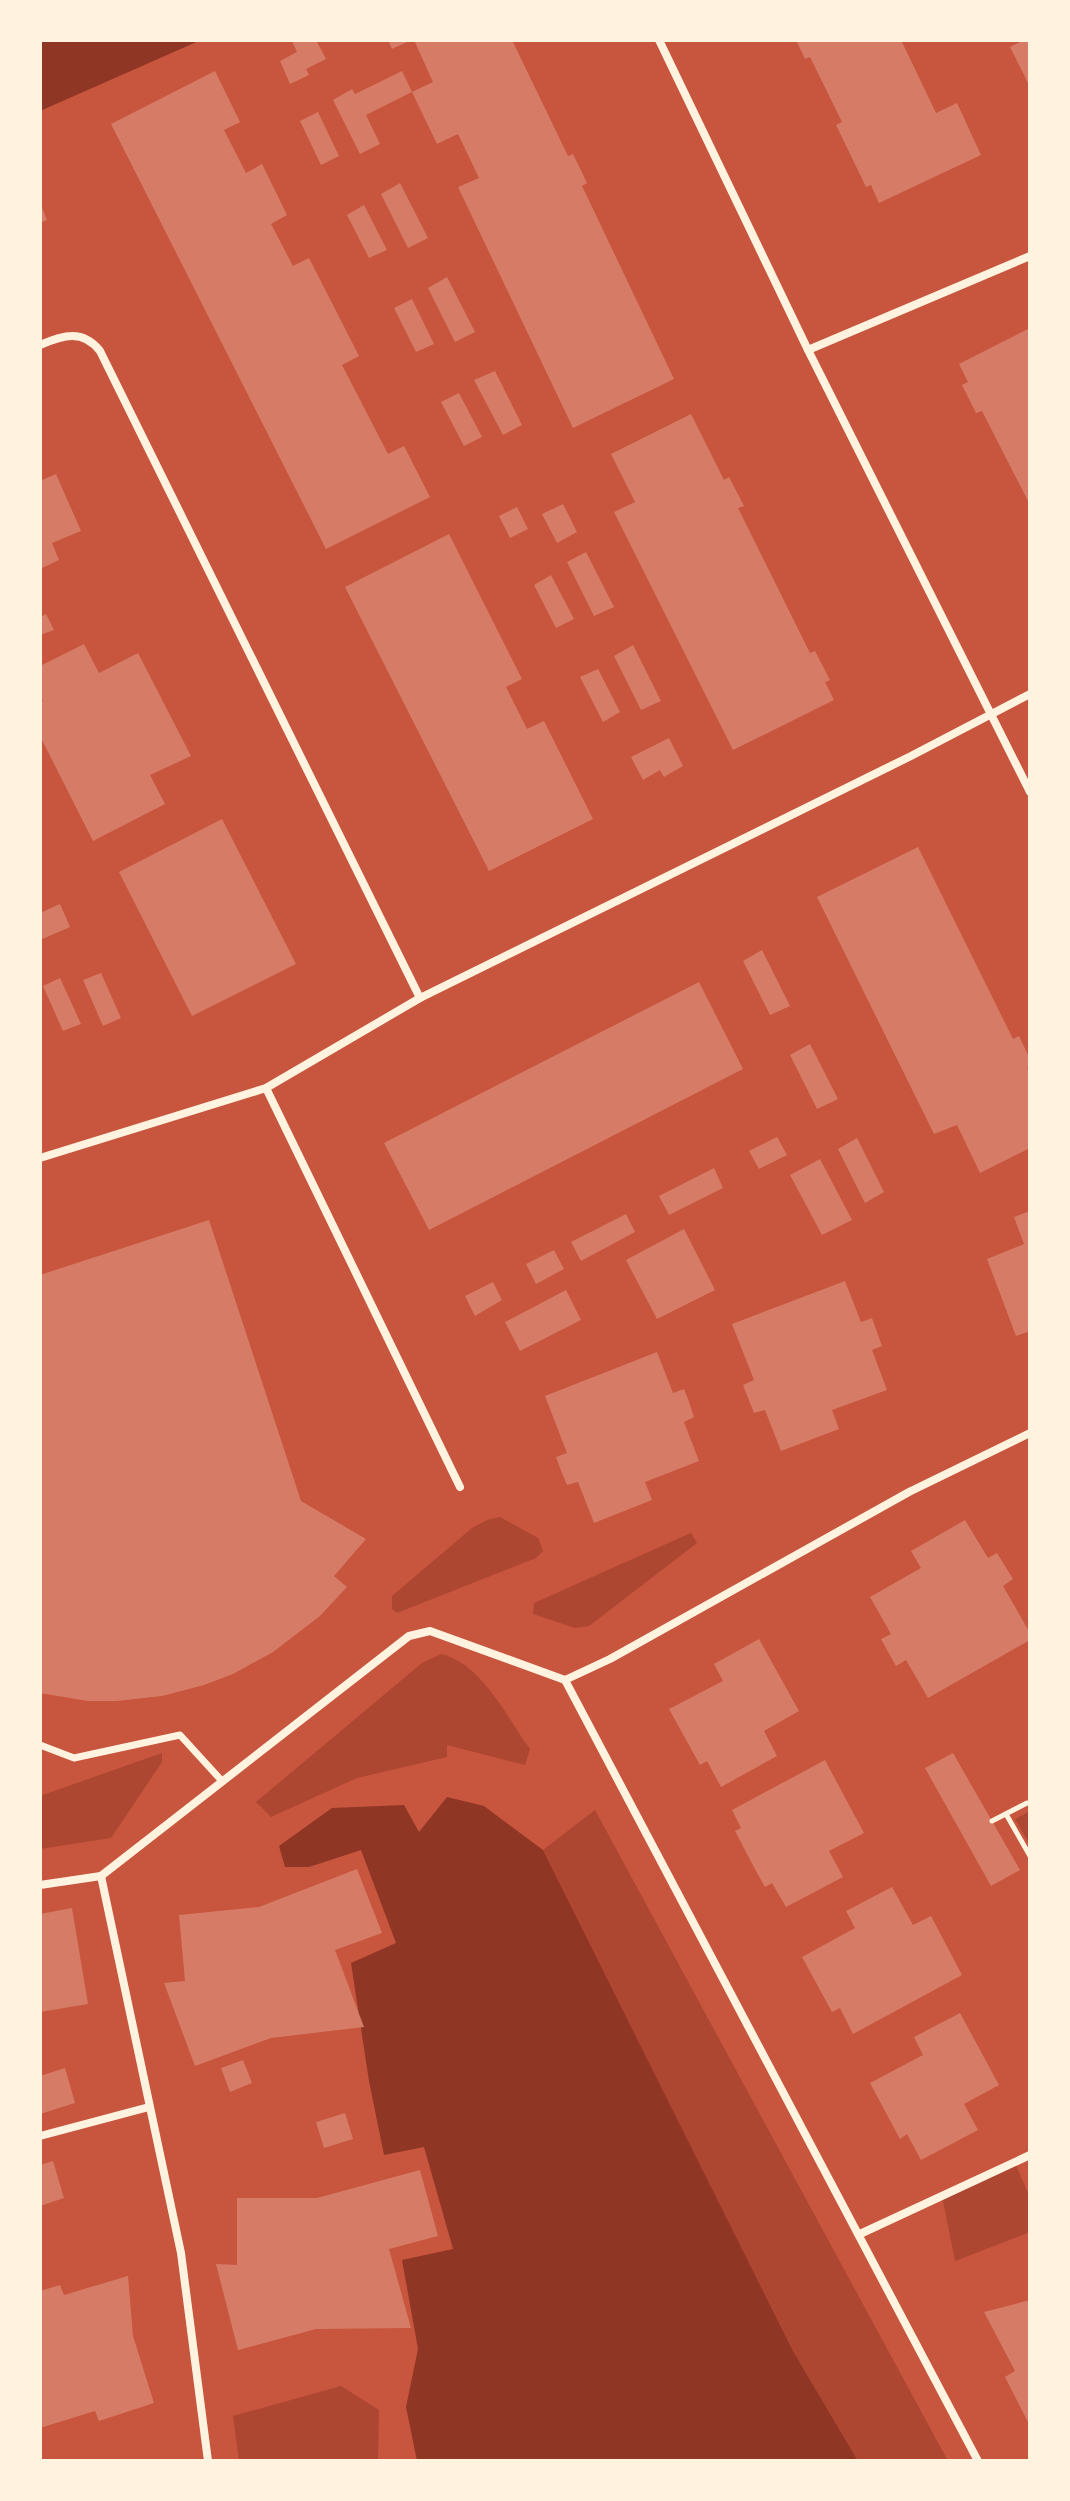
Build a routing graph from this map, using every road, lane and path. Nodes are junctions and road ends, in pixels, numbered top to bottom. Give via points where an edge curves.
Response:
1 (659, 40) edge
2 (1030, 256) edge
3 (40, 345) edge
4 (808, 350) junction
5 (1030, 694) edge
6 (991, 714) junction
7 (1030, 792) edge
8 (420, 998) junction
9 (266, 1088) junction
10 (40, 1158) edge
11 (1030, 1433) edge
12 (460, 1487) dead end
13 (565, 1680) junction
14 (40, 1745) edge
15 (222, 1781) junction
16 (1027, 1803) dead end
17 (1006, 1814) junction
18 (992, 1821) dead end
19 (1030, 1856) edge
20 (101, 1876) junction
21 (40, 1885) edge
22 (149, 2107) junction
23 (40, 2136) edge
24 (1030, 2155) edge
25 (860, 2234) junction
26 (208, 2461) edge
27 (978, 2461) edge

1 - 4 street
2 - 4 street
3 - 8 street via 84,337 100,351
4 - 6 street
5 - 6 street
6 - 7 street
6 - 8 street
8 - 9 street
9 - 10 street
9 - 12 street
11 - 13 street via 909,1492
13 - 15 street via 430,1631 409,1636
13 - 25 street
14 - 15 street via 74,1758 180,1735
15 - 20 street
16 - 17 path
17 - 18 path
17 - 19 path
20 - 21 street
20 - 22 street
22 - 23 street
22 - 26 street via 181,2253
24 - 25 street
25 - 27 street

